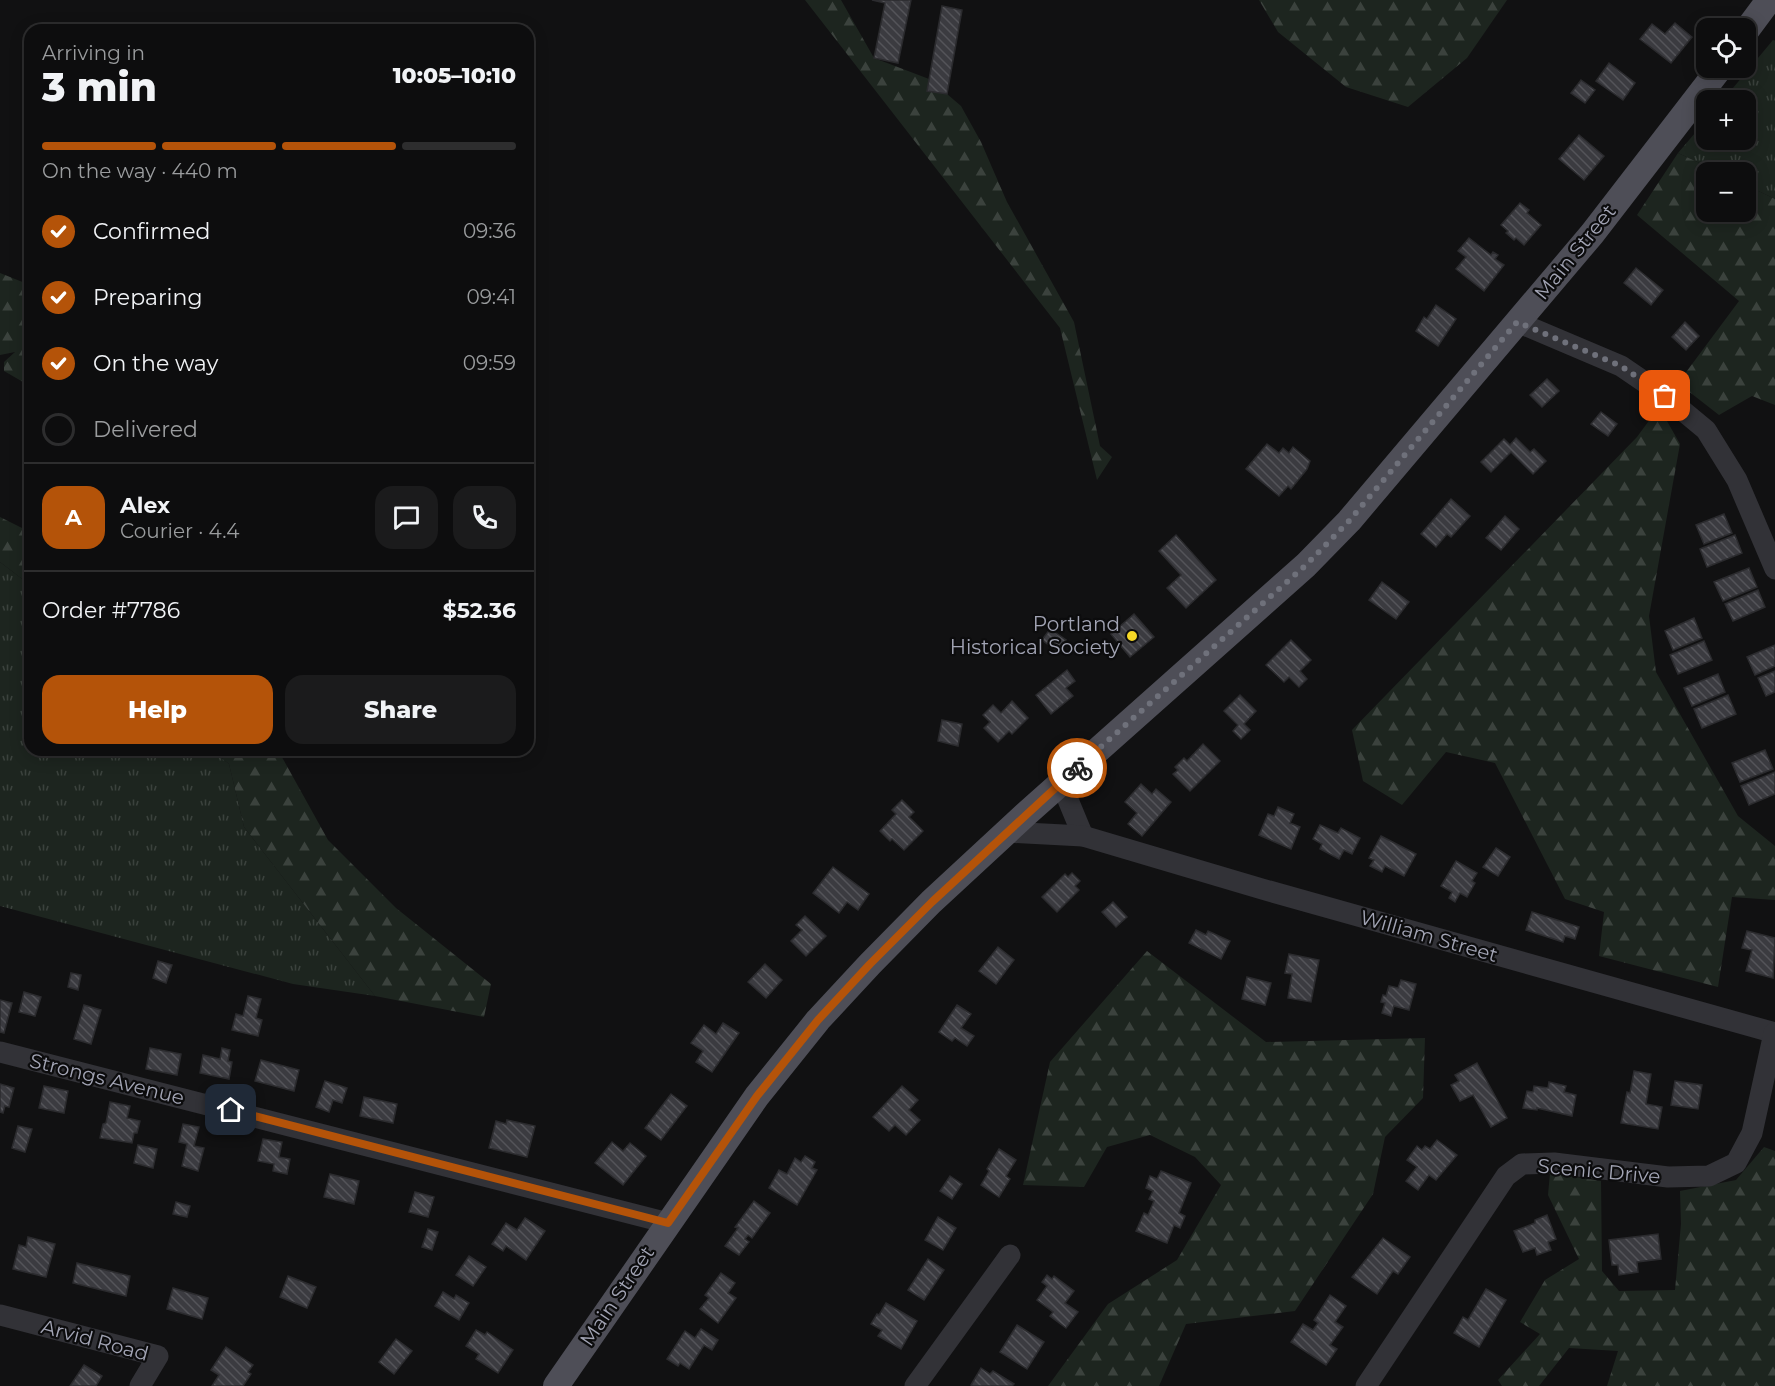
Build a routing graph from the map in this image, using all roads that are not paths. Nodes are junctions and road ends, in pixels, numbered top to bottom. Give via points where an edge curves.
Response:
1 (1768, 0) edge
2 (1755, 18) edge
3 (1712, 78) edge
4 (1517, 322) junction
5 (1775, 569) edge
6 (1061, 783) junction
7 (1006, 832) junction
8 (1083, 836) junction
9 (1774, 1033) edge
10 (0, 1052) edge
11 (668, 1223) junction
12 (1010, 1255) dead end
13 (0, 1315) edge
14 (140, 1386) edge
15 (556, 1386) edge
16 (915, 1386) edge
17 (1366, 1386) edge

1 - 2 main road
3 - 4 main road, Main Street via 1592,234
4 - 5 street via 1621,366 1706,430 1737,480
4 - 6 main road, Main Street via 1349,521 1306,565
6 - 7 main road, Main Street
6 - 8 street
7 - 8 street, William Street
7 - 11 main road, Main Street via 818,1020 757,1096
8 - 9 street, William Street
9 - 17 street, Scenic Drive via 1752,1133 1736,1163 1709,1176 1668,1177 1554,1163 1522,1164 1506,1176
10 - 11 street, Strongs Avenue
11 - 15 main road, Main Street
12 - 16 street
13 - 14 street, Arvid Road via 158,1356

